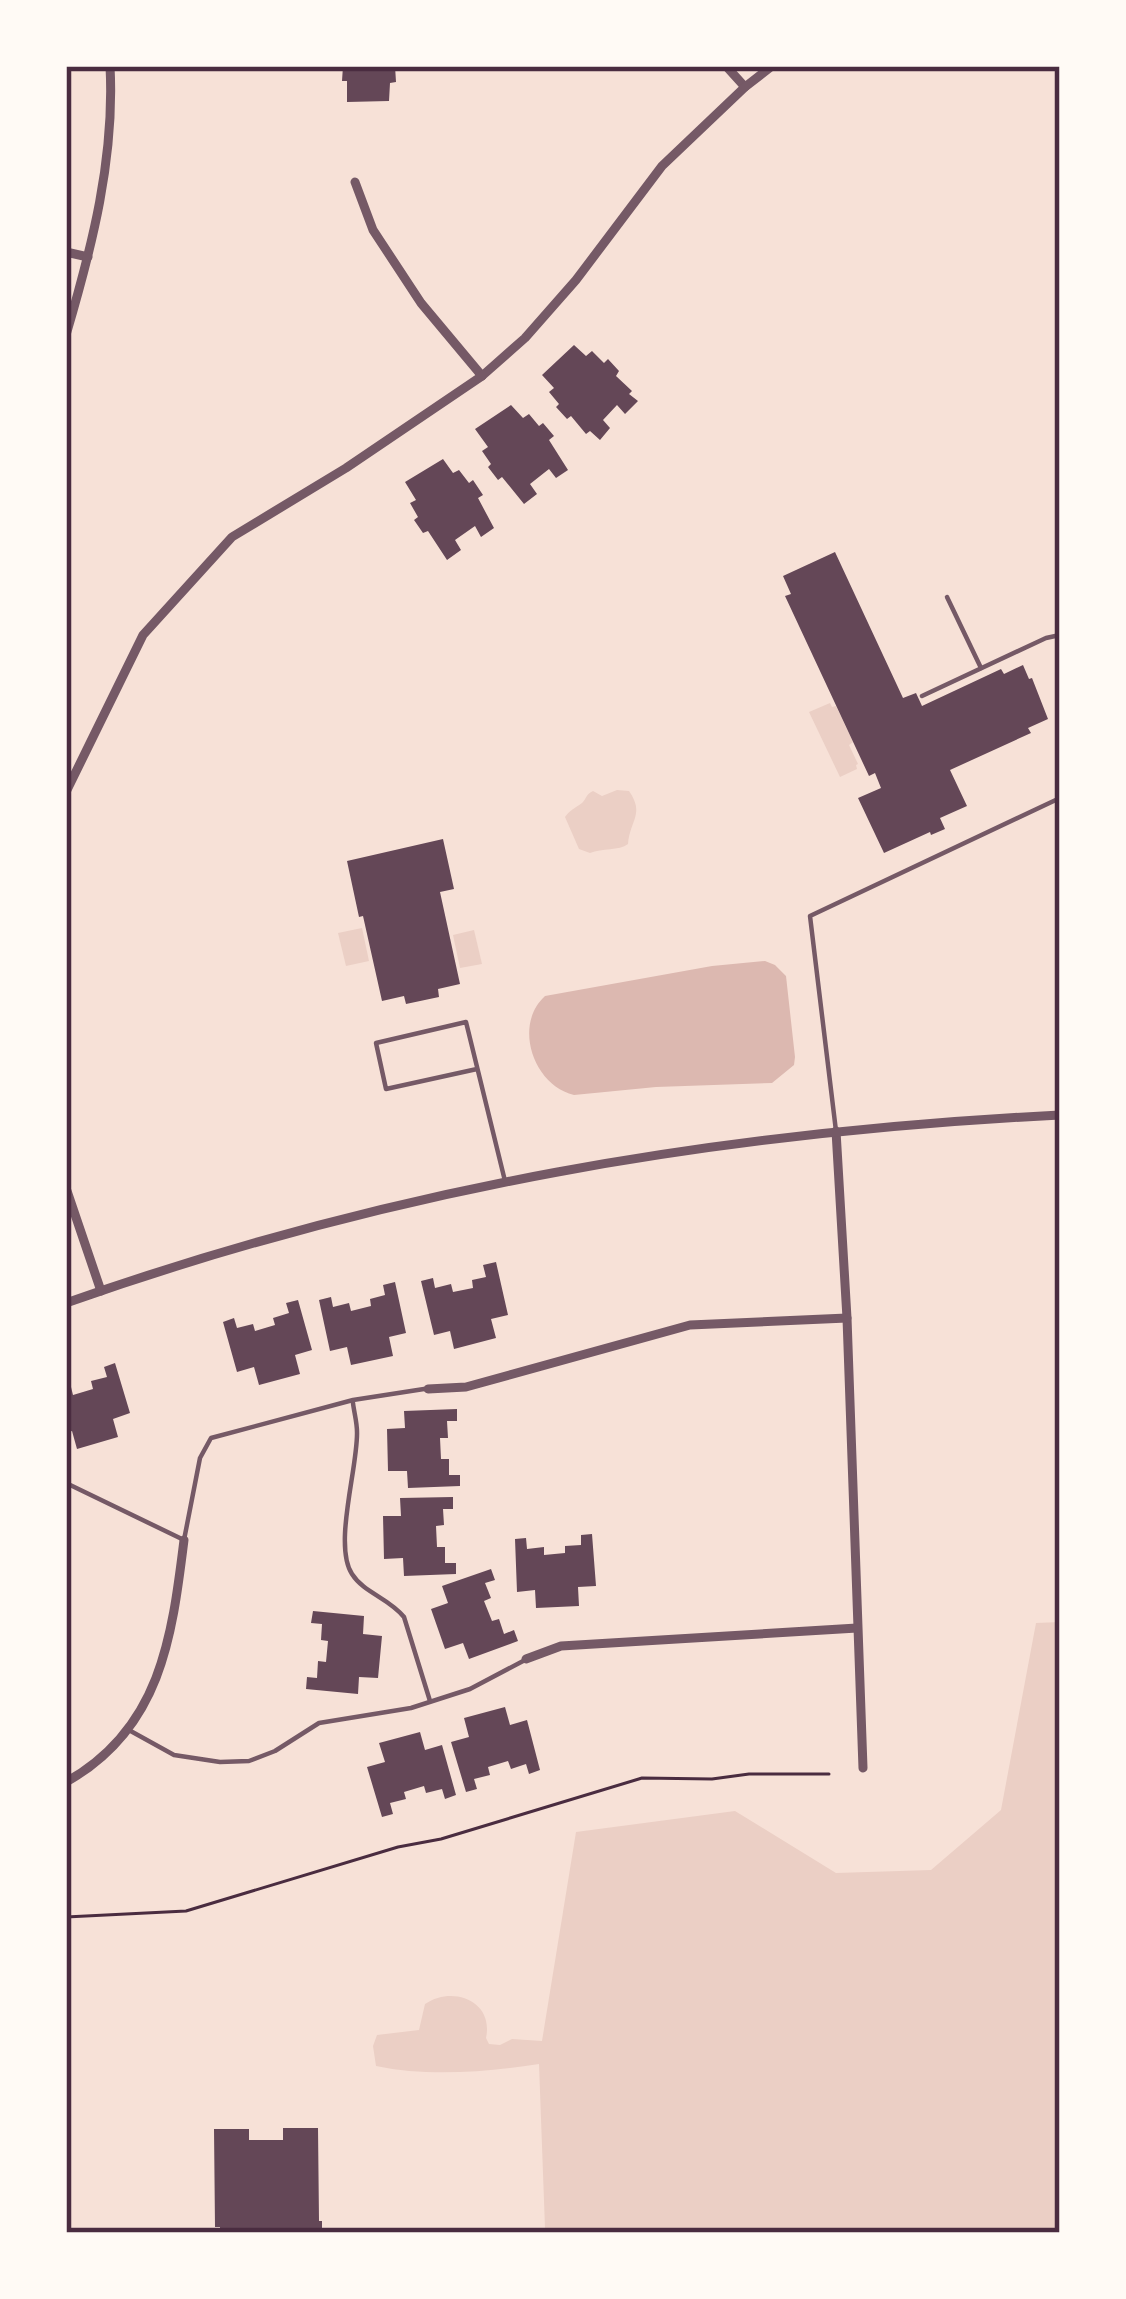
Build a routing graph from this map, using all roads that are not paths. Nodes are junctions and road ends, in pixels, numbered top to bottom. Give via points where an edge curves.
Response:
1 (110, 66) edge
2 (726, 66) edge
3 (772, 66) edge
4 (745, 87) junction
5 (355, 182) dead end
6 (66, 252) edge
7 (88, 257) junction
8 (70, 306) edge
9 (66, 334) edge
10 (482, 376) junction
11 (947, 597) dead end
12 (1060, 635) edge
13 (981, 668) junction
14 (922, 696) dead end
15 (66, 792) edge
16 (1060, 798) edge
17 (477, 1069) junction
18 (1060, 1115) edge
19 (836, 1131) junction
20 (505, 1180) junction
21 (66, 1188) edge
22 (101, 1291) junction
23 (66, 1303) edge
24 (847, 1318) junction
25 (428, 1389) joint
26 (353, 1400) junction
27 (66, 1483) edge
28 (184, 1540) junction
29 (857, 1628) junction
30 (526, 1659) joint
31 (430, 1701) junction
32 (127, 1729) junction
33 (863, 1768) dead end
34 (66, 1781) edge

1 - 7 street via 106,172
2 - 4 street
3 - 4 street
4 - 10 street via 662,166 576,280
5 - 10 street via 373,230
6 - 7 street
7 - 8 street
8 - 9 street
10 - 15 street via 232,537 143,635
11 - 13 lane
12 - 13 lane
13 - 14 lane
16 - 19 lane via 810,916
17 - 17 lane via 466,1022 376,1042 386,1089
17 - 20 lane
18 - 19 street
19 - 20 street
19 - 24 street
20 - 22 street via 227,1250
21 - 22 street
22 - 23 street
24 - 25 street via 690,1325 466,1387
24 - 29 street
25 - 26 lane
26 - 28 lane via 211,1438
26 - 31 lane via 348,1570 404,1616
27 - 28 lane
28 - 32 street via 165,1658
29 - 30 street via 561,1646
29 - 33 street
30 - 31 lane
31 - 32 lane via 319,1724 249,1761 174,1755
32 - 34 street

